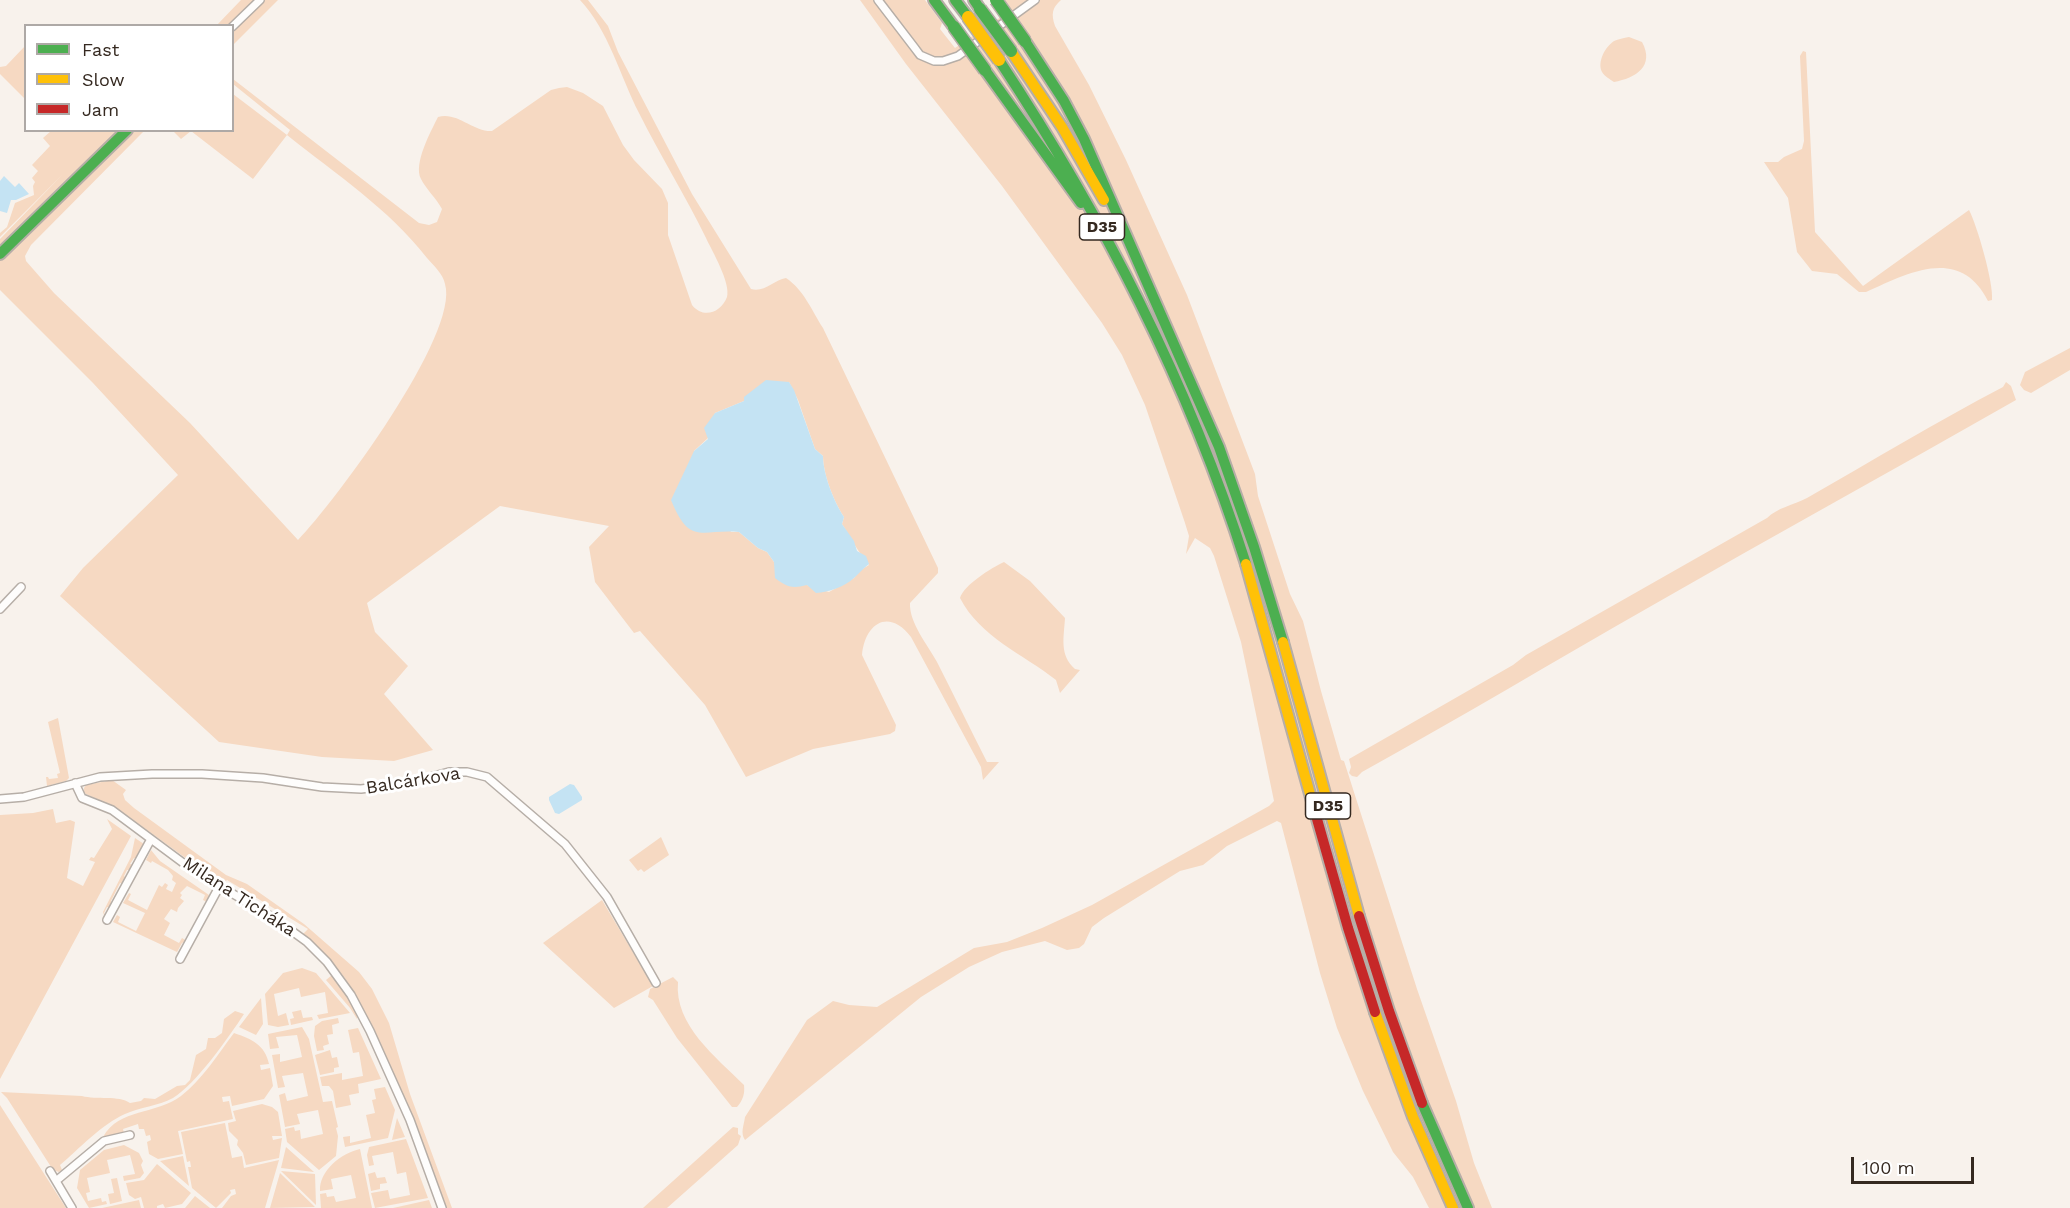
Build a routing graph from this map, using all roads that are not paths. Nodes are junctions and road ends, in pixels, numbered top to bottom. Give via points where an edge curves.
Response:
1 (260, 0) edge
2 (878, 0) edge
3 (934, 0) edge
4 (955, 0) edge
5 (996, 0) edge
6 (1035, 0) edge
7 (977, 4) edge
8 (234, 25) edge
9 (125, 132) edge
10 (0, 254) edge
11 (1118, 255) junction
12 (1139, 264) junction
13 (21, 587) dead end
14 (0, 609) edge
15 (75, 783) junction
16 (0, 799) edge
17 (151, 839) junction
18 (219, 886) junction
19 (107, 920) dead end
20 (180, 959) dead end
21 (656, 983) dead end
22 (130, 1135) dead end
23 (50, 1171) dead end
24 (56, 1181) junction
25 (72, 1208) edge
26 (442, 1208) edge
27 (1453, 1208) edge
28 (1468, 1208) edge

1 - 8 street
2 - 6 street via 921,55 934,61 958,56
3 - 11 main road, bridge
4 - 11 main road, D35, bridge via 1060,154
5 - 12 main road, bridge via 1083,137
7 - 12 main road, D35, bridge via 1062,127
9 - 10 main road
11 - 27 main road, D35 via 1178,380 1232,523 1367,989 1400,1085
12 - 28 main road, D35 via 1229,472 1269,594 1373,966 1413,1082
13 - 14 street
15 - 16 street, Balcárkova via 17,799
15 - 17 street, Milana Ticháka via 81,797 112,810
15 - 21 street, Balcárkova via 111,776 202,774 361,789 408,783 449,772 487,777 565,844 607,897
17 - 18 street, Milana Ticháka
17 - 19 street
18 - 20 street
18 - 26 street, Milana Ticháka via 296,933 318,952 345,986 361,1011 392,1079
22 - 24 street via 104,1141
23 - 24 street
24 - 25 street

